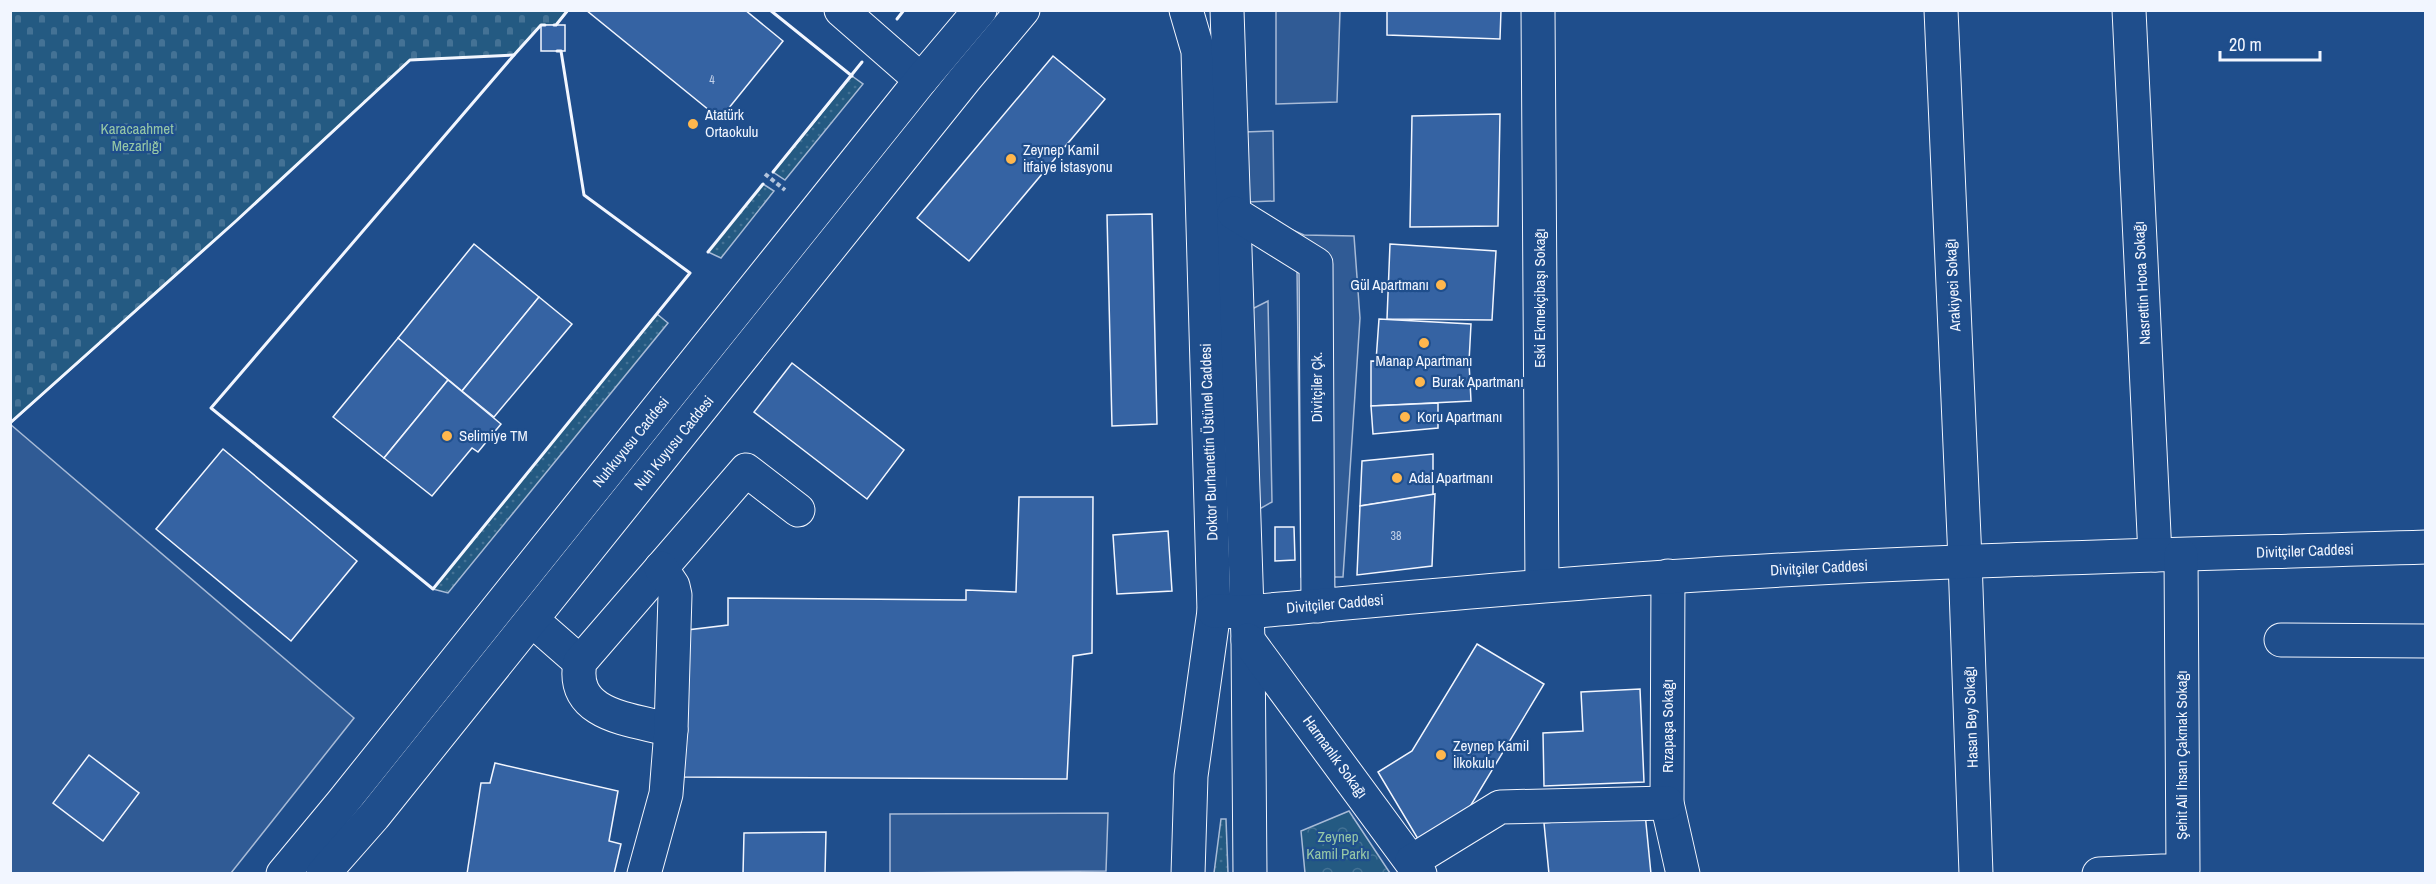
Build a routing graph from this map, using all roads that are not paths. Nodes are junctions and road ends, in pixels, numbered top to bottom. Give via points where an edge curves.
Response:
1 (841, 10) edge
2 (980, 10) edge
3 (1023, 10) edge
4 (1186, 10) edge
5 (1227, 10) edge
6 (1538, 10) edge
7 (1941, 10) edge
8 (2130, 10) edge
9 (978, 64) junction
10 (921, 80) junction
11 (923, 133) junction
12 (1234, 213) junction
13 (798, 510) dead end
14 (2426, 547) edge
15 (2168, 555) junction
16 (1965, 561) junction
17 (661, 568) junction
18 (1668, 576) junction
19 (1542, 585) junction
20 (1318, 606) junction
21 (1214, 611) junction
22 (531, 620) junction
23 (1247, 626) junction
24 (2281, 640) dead end
25 (2426, 641) edge
26 (580, 662) junction
27 (671, 730) junction
28 (1667, 803) junction
29 (1416, 867) edge
30 (283, 873) edge
31 (323, 873) edge
32 (644, 873) edge
33 (1188, 873) edge
34 (1250, 873) edge
35 (1683, 873) edge
36 (1976, 873) edge
37 (2099, 873) edge

1 - 10 street
2 - 10 street, Nuhkuyusu Caddesi
3 - 9 street, Nuh Kuyusu Caddesi
4 - 21 street, Doktor Burhanettin Üstünel Caddesi via 1198,51
5 - 12 street
6 - 19 street, Eski Ekmekçibaşı Sokağı
7 - 16 street, Arakiyeci Sokağı
8 - 15 street, Nasrettin Hoca Sokağı
9 - 10 street
9 - 11 street, Nuh Kuyusu Caddesi
10 - 11 street
10 - 30 street, Nuhkuyusu Caddesi
11 - 22 street, Nuh Kuyusu Caddesi
12 - 20 street, Divitçiler Çk. via 1316,264
12 - 23 street
13 - 17 street via 746,470
14 - 15 street, Divitçiler Caddesi
15 - 16 street, Divitçiler Caddesi
15 - 37 street, Şehit Ali Ihsan Çakmak Sokağı via 2183,870
16 - 18 street, Divitçiler Caddesi
16 - 36 street, Hasan Bey Sokağı
17 - 26 street
17 - 27 street via 675,595
18 - 19 street, Divitçiler Caddesi
18 - 28 street, Rızapaşa Sokağı
19 - 20 street, Divitçiler Caddesi
20 - 23 street, Divitçiler Caddesi
21 - 23 street, Divitçiler Caddesi
21 - 33 street, Doktor Burhanettin Üstünel Caddesi via 1191,776
22 - 26 street
22 - 31 street, Nuh Kuyusu Caddesi via 374,816
23 - 29 street, Harmanlık Sokağı
23 - 34 street
24 - 25 street
26 - 27 street via 580,684 599,710
27 - 32 street via 666,794
28 - 29 street via 1500,807
28 - 35 street, Rızapaşa Sokağı

